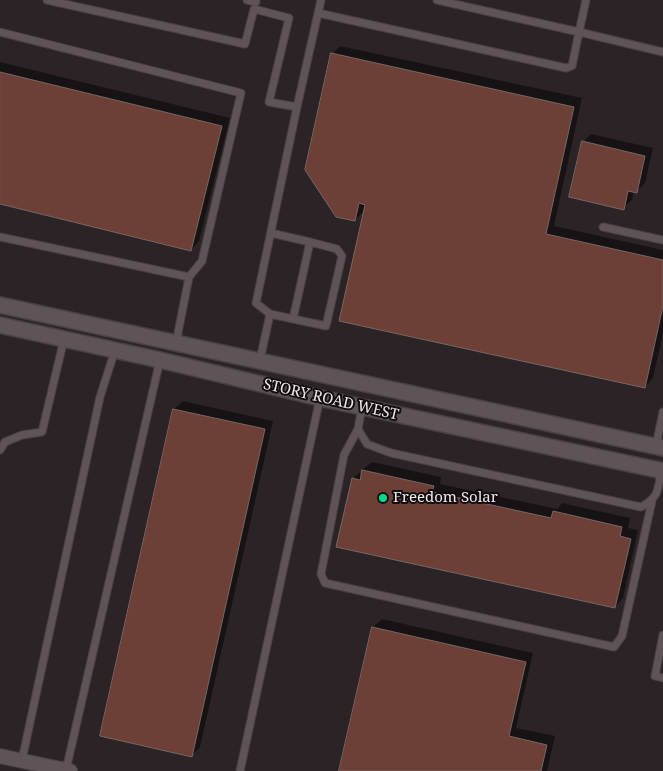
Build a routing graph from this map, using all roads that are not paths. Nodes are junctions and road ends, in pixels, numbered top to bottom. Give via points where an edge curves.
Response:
1 (46, 0) edge
2 (247, 0) edge
3 (322, 0) edge
4 (437, 0) edge
5 (586, 0) edge
6 (255, 4) edge
7 (318, 13) junction
8 (0, 32) edge
9 (579, 32) junction
10 (663, 52) edge
11 (297, 107) junction
12 (603, 227) dead end
13 (271, 233) junction
14 (0, 237) edge
15 (663, 240) edge
16 (310, 242) junction
17 (189, 277) junction
18 (0, 305) edge
19 (270, 314) junction
20 (293, 319) junction
21 (0, 325) edge
22 (64, 339) junction
23 (176, 343) junction
24 (115, 350) junction
25 (160, 360) junction
26 (260, 360) junction
27 (320, 398) junction
28 (362, 407) junction
29 (663, 412) edge
30 (358, 429) junction
31 (659, 447) edge
32 (0, 450) edge
33 (662, 471) edge
34 (652, 501) junction
35 (663, 635) edge
36 (663, 678) edge
37 (0, 756) edge
38 (22, 760) junction
39 (68, 771) edge
40 (240, 771) edge

1 - 6 lane via 245,44
2 - 6 lane
3 - 7 lane
4 - 9 lane
5 - 9 lane
6 - 11 lane via 289,18 268,102
7 - 9 lane via 566,68 572,66
7 - 11 lane
8 - 17 lane via 242,93 202,261
9 - 10 lane
11 - 13 lane
12 - 15 lane
13 - 16 lane
13 - 19 lane via 256,303
14 - 17 lane
16 - 20 lane
16 - 20 lane via 337,249 342,256 326,326
17 - 23 lane
18 - 23 street, STORY ROAD WEST
19 - 20 lane
19 - 26 lane
21 - 22 street, STORY ROAD WEST
22 - 24 street, STORY ROAD WEST
22 - 32 lane via 42,432 5,442
23 - 26 street, STORY ROAD WEST
24 - 25 street, STORY ROAD WEST
24 - 38 lane via 100,397
25 - 27 street, STORY ROAD WEST
25 - 39 lane
26 - 31 street, STORY ROAD WEST
27 - 28 street, STORY ROAD WEST
27 - 40 lane
28 - 30 lane
28 - 33 street, STORY ROAD WEST
29 - 31 lane
30 - 34 lane via 367,444 392,453 641,507
30 - 34 lane via 344,455 321,574 325,583 614,647 622,636
31 - 33 street
33 - 34 lane via 658,492
35 - 36 lane via 655,676
37 - 38 street
38 - 39 street

